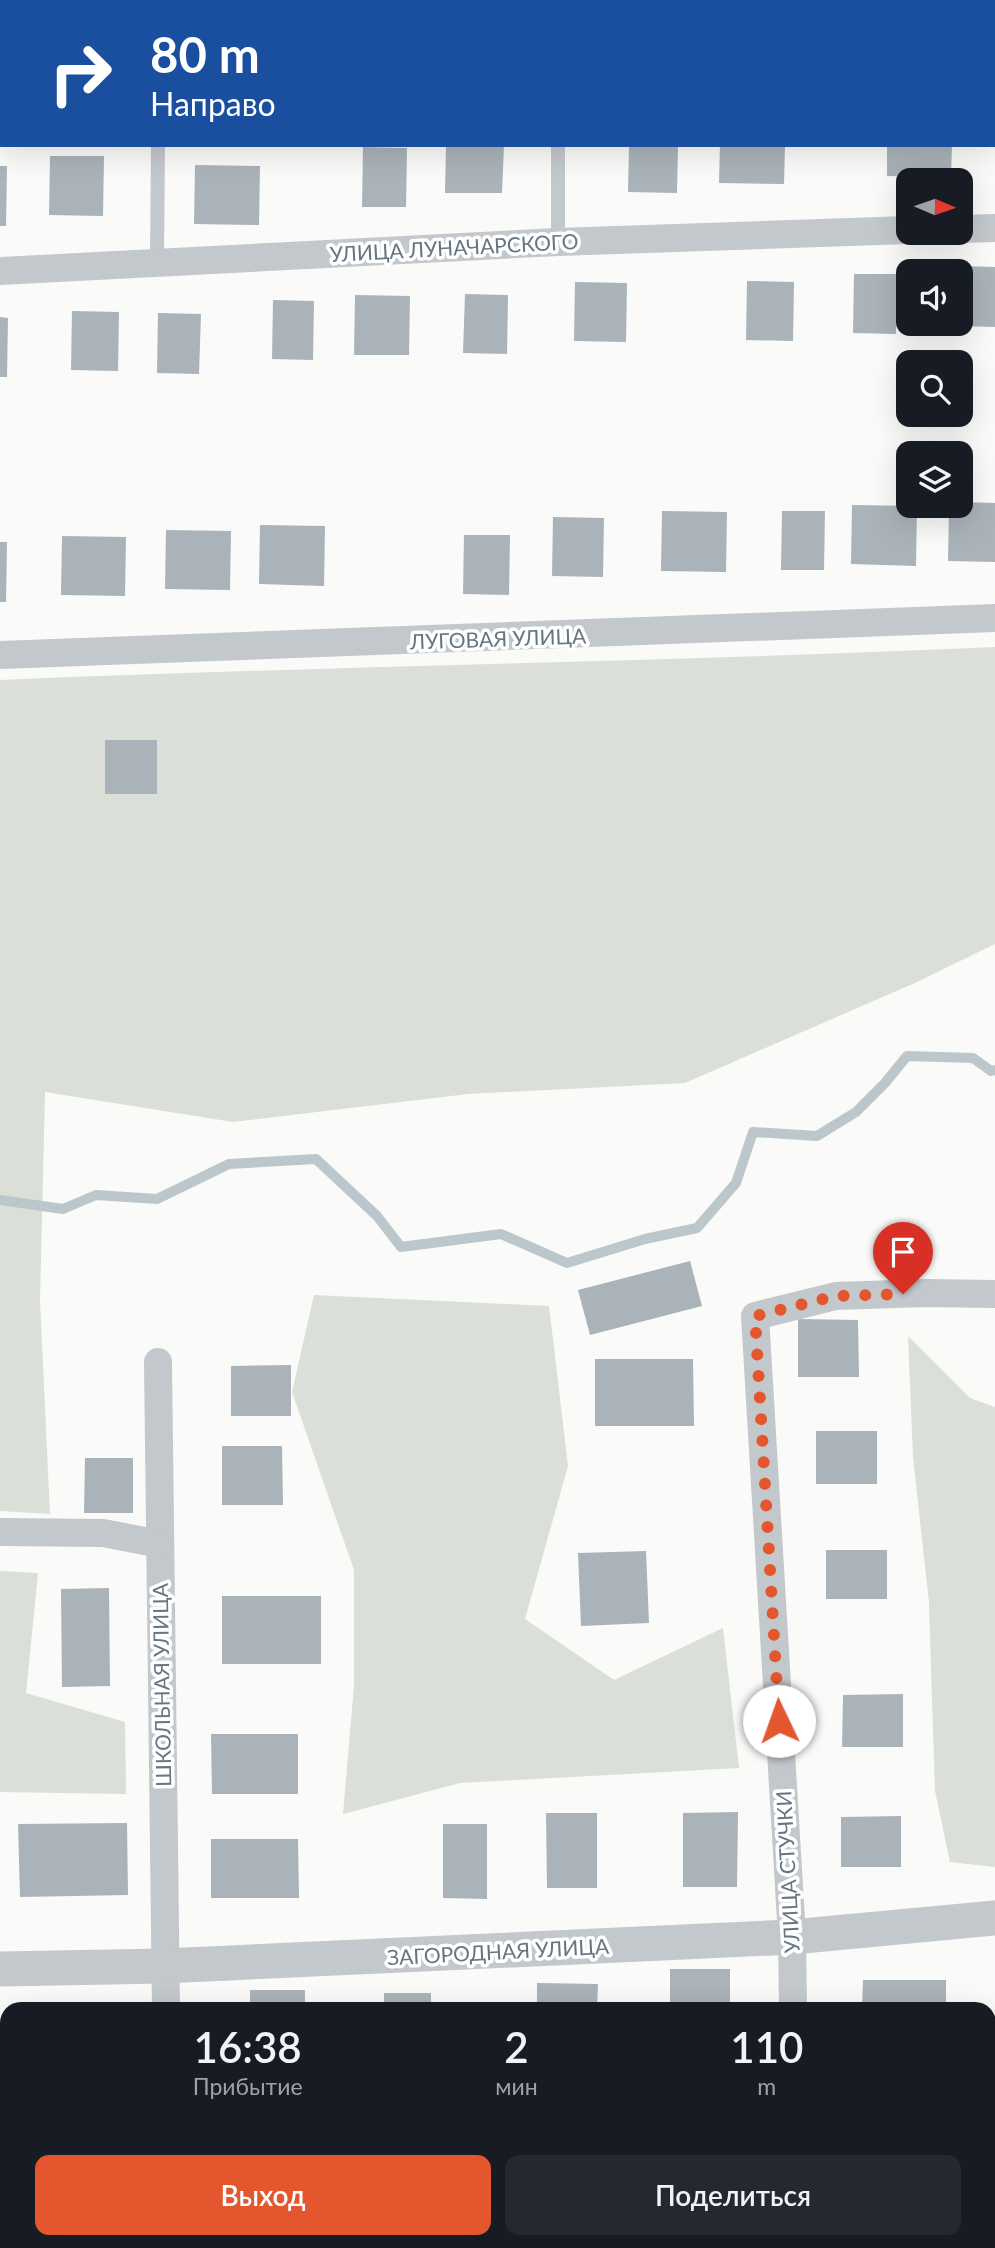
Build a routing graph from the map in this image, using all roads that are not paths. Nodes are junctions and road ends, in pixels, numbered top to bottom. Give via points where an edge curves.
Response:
1 (158, 147) edge
2 (558, 147) edge
3 (995, 228) edge
4 (973, 229) edge
5 (896, 230) edge
6 (558, 242) junction
7 (157, 262) junction
8 (0, 271) edge
9 (995, 618) edge
10 (0, 655) edge
11 (995, 1294) edge
12 (159, 1362) dead end
13 (0, 1532) edge
14 (160, 1544) junction
15 (995, 1918) edge
16 (792, 1937) junction
17 (164, 1966) junction
18 (0, 1969) edge
19 (166, 2002) edge
20 (793, 2002) edge

1 - 7 lane
2 - 6 lane
3 - 4 street
5 - 6 street, УЛИЦА ЛУНАЧАРСКОГО
6 - 7 street, УЛИЦА ЛУНАЧАРСКОГО
7 - 8 street, УЛИЦА ЛУНАЧАРСКОГО
9 - 10 street, ЛУГОВАЯ УЛИЦА
11 - 16 street, УЛИЦА СТУЧКИ via 836,1296 755,1316
12 - 14 street, ШКОЛЬНАЯ УЛИЦА
13 - 14 street via 103,1533
14 - 17 street, ШКОЛЬНАЯ УЛИЦА
15 - 16 street, ЗАГОРОДНАЯ УЛИЦА
16 - 17 street, ЗАГОРОДНАЯ УЛИЦА
16 - 20 street, УЛИЦА СТУЧКИ
17 - 18 street, ЗАГОРОДНАЯ УЛИЦА
17 - 19 street, ШКОЛЬНАЯ УЛИЦА

